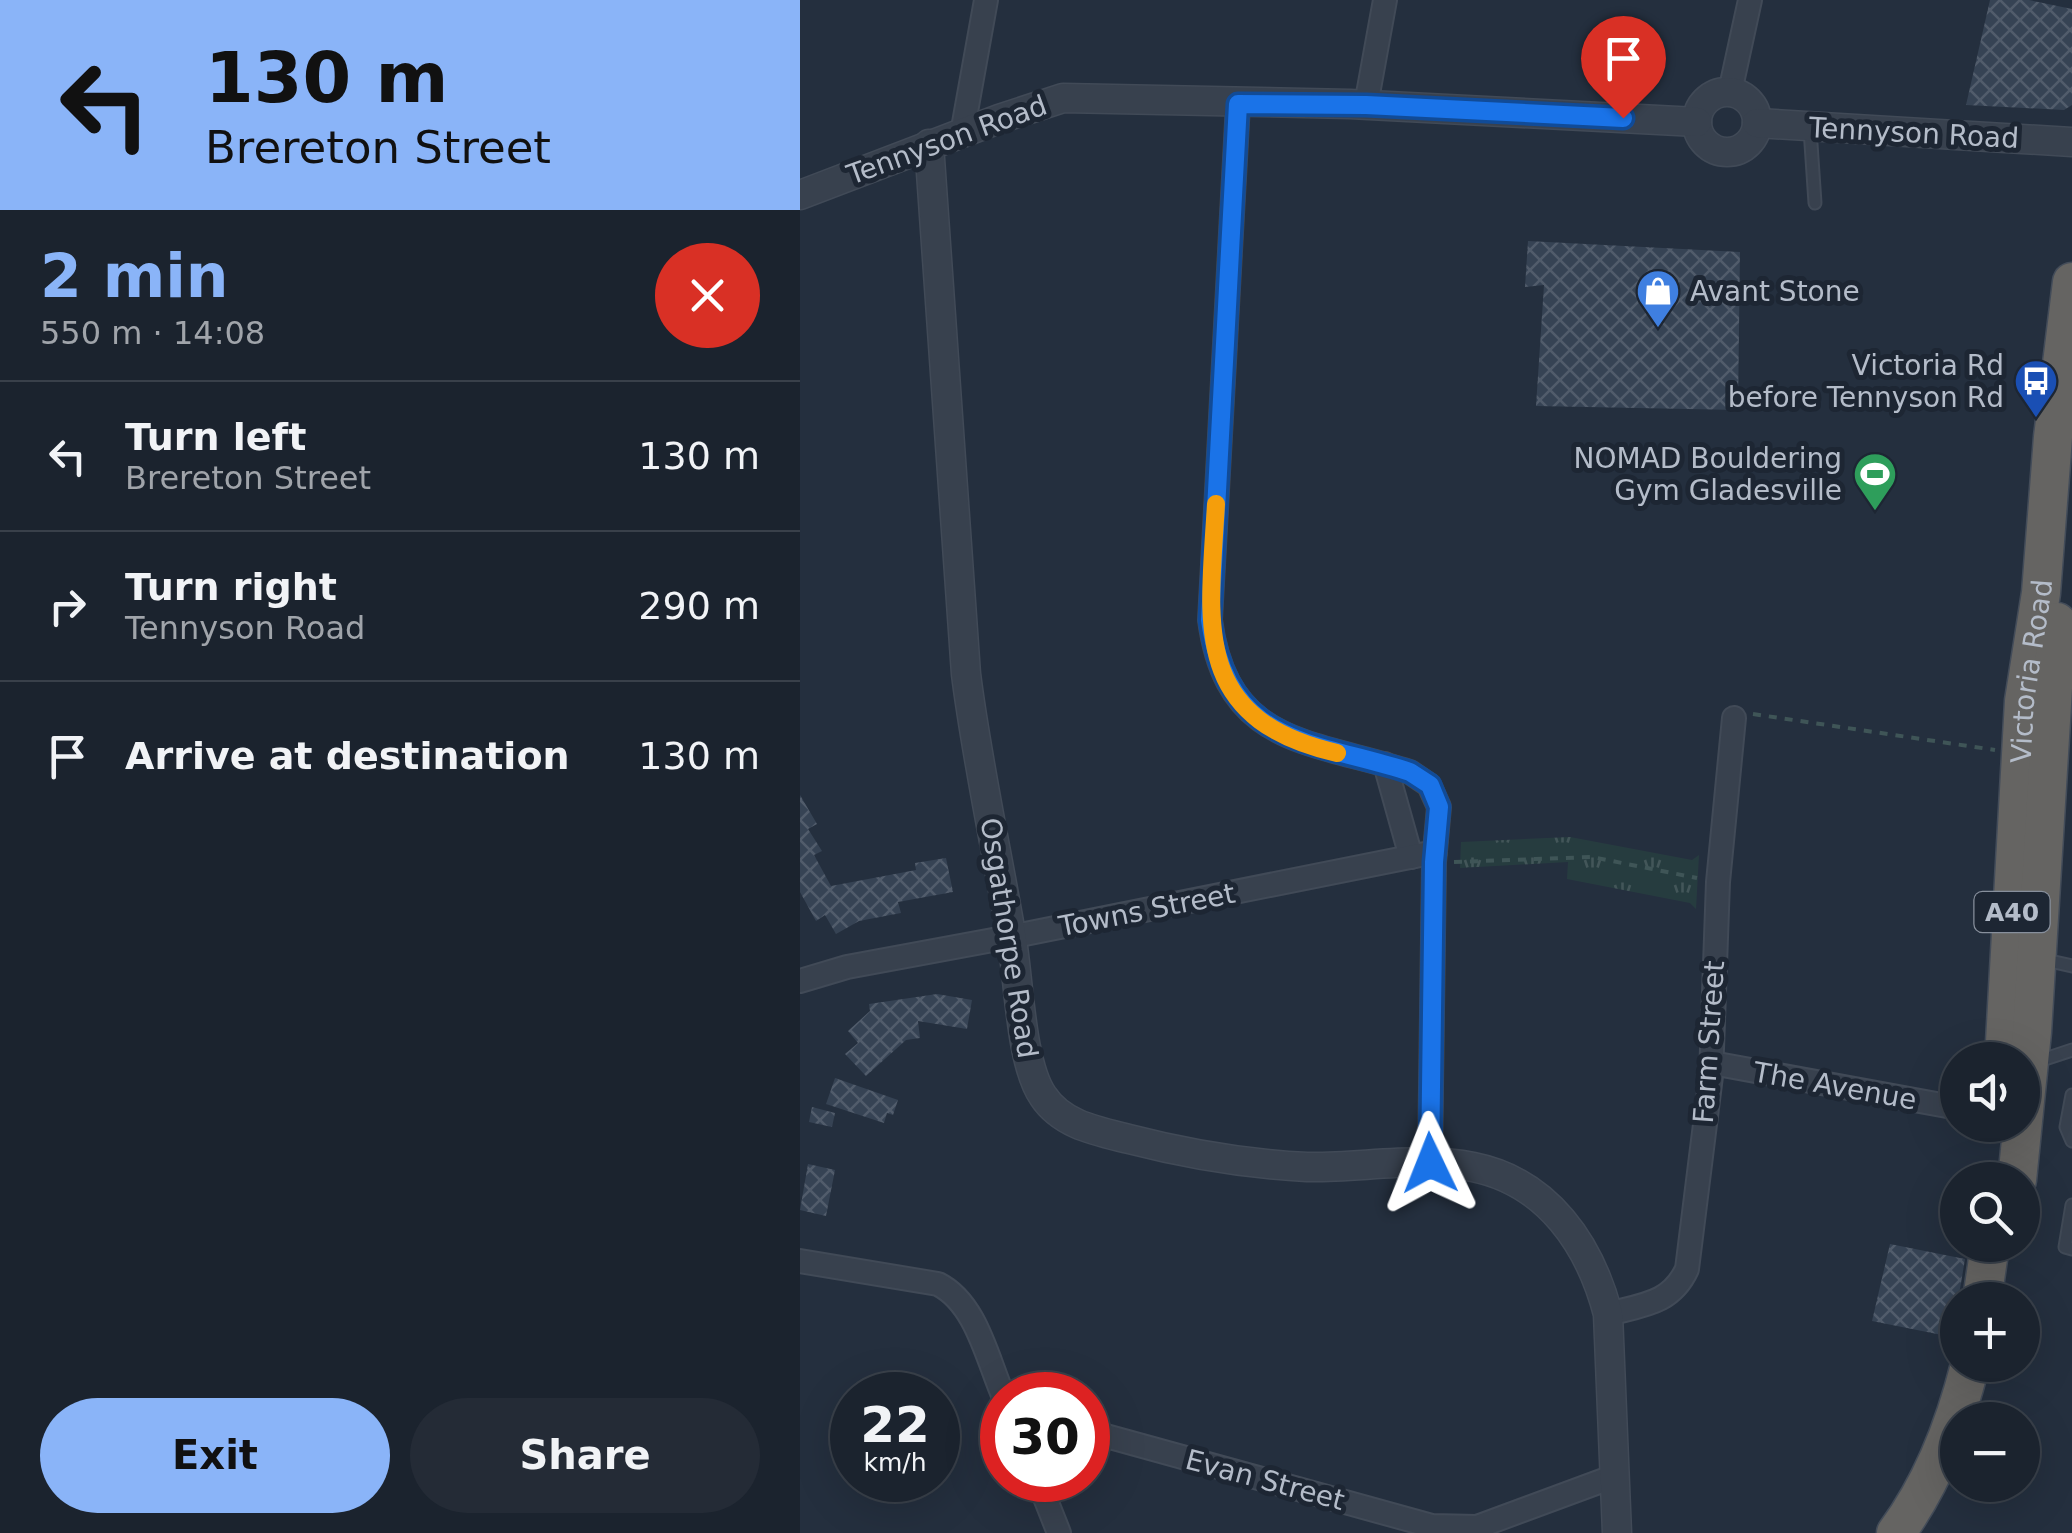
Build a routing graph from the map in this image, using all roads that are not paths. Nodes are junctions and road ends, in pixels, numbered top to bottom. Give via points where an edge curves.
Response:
1 (986, 0) edge
2 (1385, 0) edge
3 (1750, 0) edge
4 (1730, 92) junction
5 (1238, 104) junction
6 (1366, 105) junction
7 (1697, 122) junction
8 (1757, 124) junction
9 (1810, 129) junction
10 (962, 134) junction
11 (2072, 142) edge
12 (929, 144) junction
13 (800, 195) edge
14 (1814, 204) dead end
15 (2072, 282) edge
16 (2072, 476) edge
17 (1734, 718) road end
18 (1385, 764) junction
19 (1426, 857) junction
20 (1012, 937) junction
21 (2054, 962) edge
22 (800, 982) edge
23 (2017, 1042) edge
24 (2024, 1042) edge
25 (2072, 1050) edge
26 (2040, 1057) edge
27 (1712, 1063) junction
28 (2072, 1095) edge
29 (1940, 1105) edge
30 (2072, 1141) edge
31 (1430, 1163) junction
32 (2072, 1206) edge
33 (2072, 1249) edge
34 (800, 1261) edge
35 (1608, 1314) junction
36 (993, 1372) edge
37 (1965, 1382) edge
38 (1110, 1437) edge
39 (1614, 1476) junction
40 (1940, 1493) edge
41 (1047, 1502) edge
42 (1059, 1533) edge
43 (1617, 1533) edge
44 (1896, 1533) edge
45 (1918, 1533) edge

1 - 10 street
2 - 6 street
3 - 4 street
4 - 7 street via 1702,105
4 - 8 street via 1753,108
5 - 6 street, Tennyson Road
5 - 10 street, Tennyson Road via 1063,98
5 - 18 street via 1212,638 1236,693 1269,727 1306,745
6 - 7 street, Tennyson Road
7 - 8 street via 1710,148 1733,152 1752,140
8 - 9 street, Tennyson Road
9 - 11 street, Tennyson Road
9 - 14 lane
10 - 12 street, Tennyson Road
12 - 13 street, Tennyson Road
12 - 20 street, Osgathorpe Road via 960,622
15 - 23 highway, Victoria Road / A40 via 2024,701
16 - 21 highway, Victoria Road / A40 via 2058,617
17 - 27 street, Farm Street via 1718,882
18 - 19 street
18 - 19 street via 1422,779 1436,794 1439,807
19 - 20 street, Towns Street
19 - 31 street
20 - 22 street, Towns Street via 847,966
20 - 31 street, Osgathorpe Road via 1030,1067 1041,1094 1069,1120 1166,1149 1254,1162
21 - 24 highway, Victoria Road / A40
25 - 26 lane
27 - 29 street, The Avenue
27 - 35 street, Farm Street via 1687,1269 1663,1298
28 - 30 lane via 2066,1126
31 - 35 street, Osgathorpe Road via 1490,1172 1546,1203 1579,1240
32 - 33 lane via 2065,1247
34 - 36 street via 953,1292
35 - 39 street, Osgathorpe Road
37 - 44 highway via 1937,1463
38 - 39 street, Evan Street via 1432,1526 1477,1527
39 - 43 street, Osgathorpe Road
40 - 45 highway
41 - 42 street

